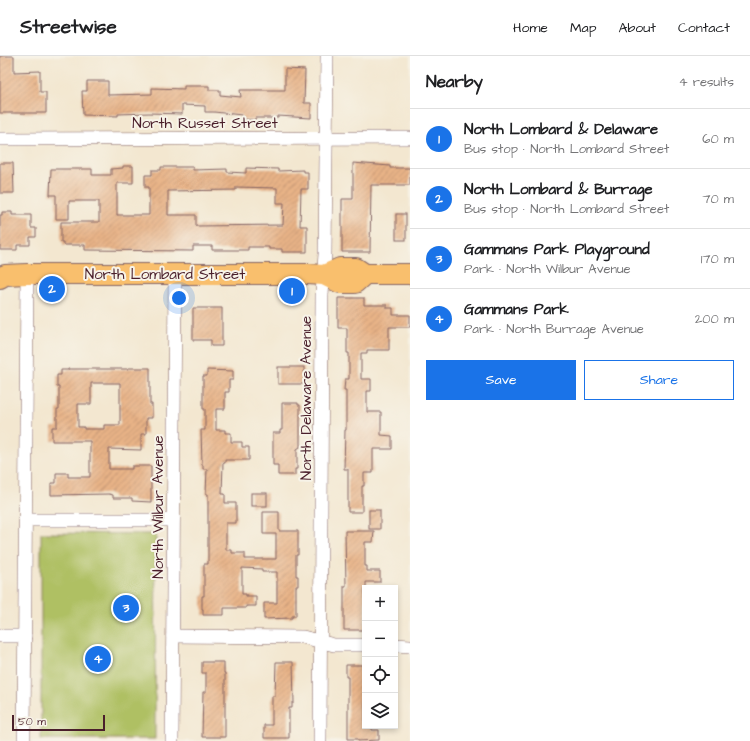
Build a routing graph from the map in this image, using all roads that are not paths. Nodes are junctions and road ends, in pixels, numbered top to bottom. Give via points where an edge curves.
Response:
1 (326, 56) edge
2 (410, 138) edge
3 (0, 139) edge
4 (326, 139) junction
5 (27, 274) junction
6 (175, 274) junction
7 (410, 274) edge
8 (2, 275) edge
9 (324, 275) junction
10 (26, 520) junction
11 (173, 520) junction
12 (0, 636) edge
13 (25, 636) junction
14 (173, 636) junction
15 (321, 642) junction
16 (362, 645) edge
17 (398, 646) edge
18 (410, 646) edge
19 (24, 741) edge
20 (172, 741) edge
21 (320, 741) edge

1 - 4 street, North Delaware Avenue
2 - 4 street, North Russet Street
3 - 4 street, North Russet Street
4 - 9 street, North Delaware Avenue
5 - 6 main road, North Lombard Street
5 - 8 main road, North Lombard Street
5 - 10 street
6 - 9 main road, North Lombard Street
6 - 11 street, North Wilbur Avenue
7 - 9 main road, North Lombard Street via 365,274 356,268 340,268
9 - 15 street, North Delaware Avenue
10 - 11 street
10 - 13 street
11 - 14 street, North Wilbur Avenue
12 - 13 street
13 - 19 street
14 - 15 street via 303,637
14 - 20 street, North Wilbur Avenue
15 - 16 street via 334,645
15 - 21 street, North Delaware Avenue
17 - 18 street

